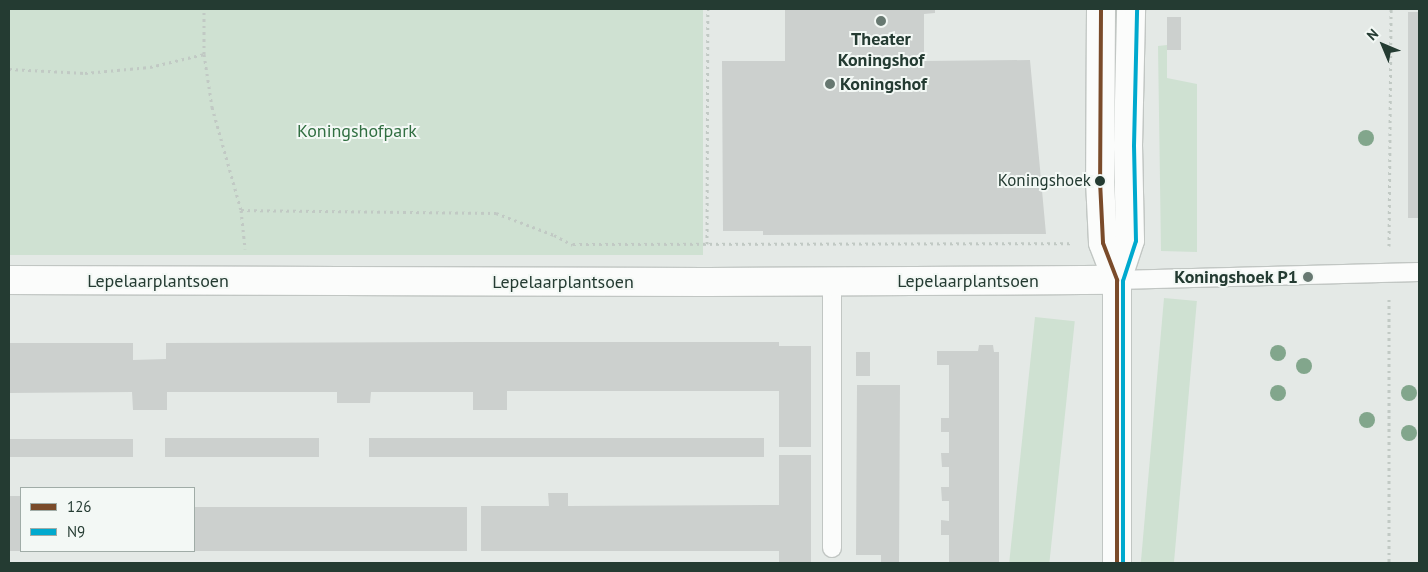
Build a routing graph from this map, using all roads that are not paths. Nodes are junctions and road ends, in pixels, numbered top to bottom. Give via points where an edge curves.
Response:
1 (1100, 9) edge
2 (1131, 9) edge
3 (1419, 272) edge
4 (9, 280) edge
5 (1116, 280) junction
6 (832, 282) junction
7 (832, 548) dead end
8 (1117, 563) edge

1 - 5 street via 1103,243
2 - 5 street via 1130,240
3 - 5 lane
4 - 6 street, Lepelaarplantsoen
5 - 6 street, Lepelaarplantsoen
5 - 8 street
6 - 7 lane

